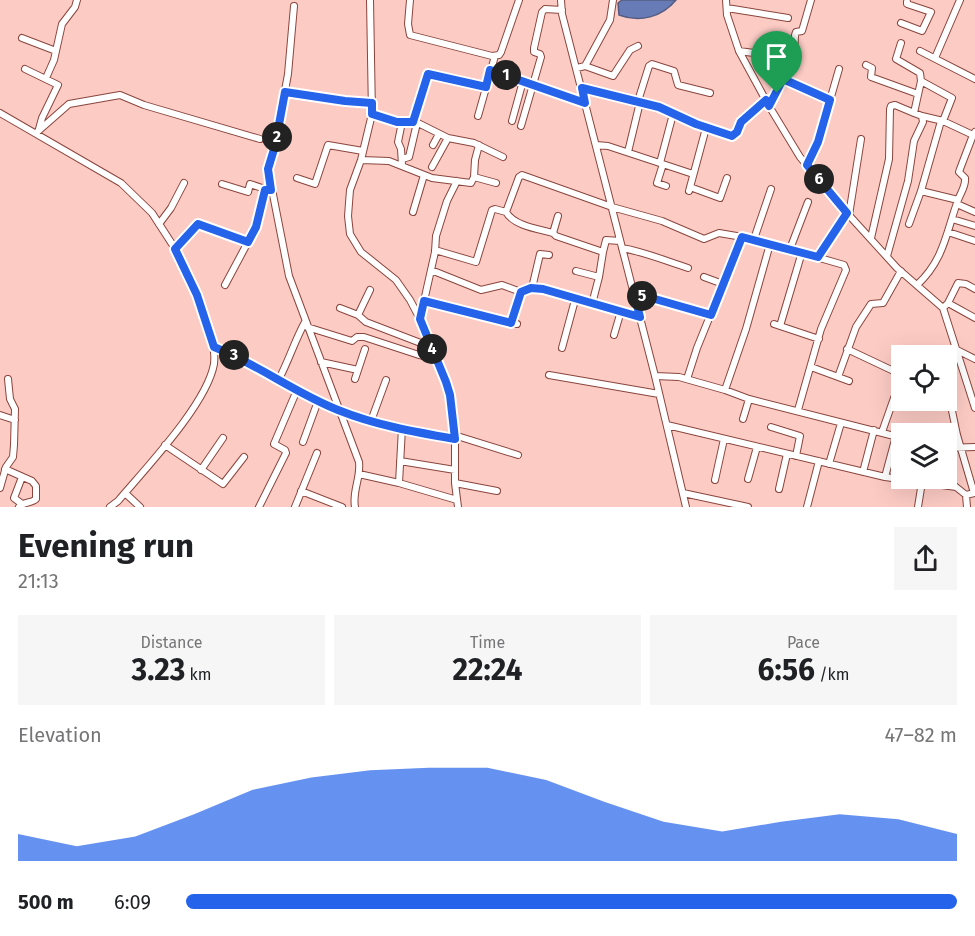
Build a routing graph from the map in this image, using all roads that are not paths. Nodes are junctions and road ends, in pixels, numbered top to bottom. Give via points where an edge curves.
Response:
1 (77, 0) edge
2 (370, 0) edge
3 (410, 0) edge
4 (519, 0) edge
5 (561, 0) edge
6 (613, 0) edge
7 (726, 0) edge
8 (811, 0) edge
9 (960, 0) edge
10 (906, 1) edge
11 (294, 6) dead end
12 (727, 8) junction
13 (562, 10) junction
14 (788, 18) dead end
15 (901, 23) dead end
16 (22, 38) dead end
17 (901, 43) dead end
18 (638, 46) dead end
19 (56, 51) junction
20 (739, 51) junction
21 (920, 51) dead end
22 (495, 56) junction
23 (934, 58) junction
24 (866, 65) dead end
25 (585, 66) junction
26 (577, 68) junction
27 (25, 69) dead end
28 (839, 69) dead end
29 (490, 70) junction
30 (785, 76) junction
31 (46, 78) junction
32 (975, 80) edge
33 (523, 81) junction
34 (921, 81) junction
35 (533, 84) junction
36 (486, 87) junction
37 (582, 88) junction
38 (285, 92) junction
39 (710, 93) dead end
40 (918, 94) junction
41 (830, 100) junction
42 (639, 102) junction
43 (372, 103) junction
44 (585, 103) junction
45 (768, 103) junction
46 (0, 113) edge
47 (914, 113) junction
48 (372, 114) junction
49 (674, 114) junction
50 (478, 116) dead end
51 (922, 116) junction
52 (512, 121) dead end
53 (942, 121) junction
54 (402, 122) junction
55 (415, 122) junction
56 (521, 126) dead end
57 (706, 128) junction
58 (38, 131) junction
59 (439, 134) junction
60 (974, 134) edge
61 (448, 138) junction
62 (260, 139) dead end
63 (861, 139) dead end
64 (433, 145) dead end
65 (479, 145) junction
66 (596, 145) junction
67 (363, 151) junction
68 (628, 152) junction
69 (503, 157) dead end
70 (361, 160) junction
71 (402, 162) junction
72 (662, 163) junction
73 (807, 165) junction
74 (432, 166) dead end
75 (693, 174) junction
76 (424, 175) junction
77 (474, 177) junction
78 (297, 178) dead end
79 (727, 178) dead end
80 (457, 181) junction
81 (184, 183) dead end
82 (496, 183) dead end
83 (222, 184) dead end
84 (666, 186) dead end
85 (771, 189) dead end
86 (268, 190) junction
87 (921, 191) junction
88 (808, 202) dead end
89 (957, 202) junction
90 (612, 207) junction
91 (413, 212) dead end
92 (506, 212) junction
93 (975, 212) edge
94 (848, 214) junction
95 (558, 216) dead end
96 (952, 219) junction
97 (159, 224) junction
98 (909, 224) dead end
99 (975, 226) edge
100 (948, 232) junction
101 (553, 233) junction
102 (742, 237) junction
103 (870, 238) junction
104 (754, 239) junction
105 (975, 241) edge
106 (248, 242) junction
107 (621, 244) junction
108 (771, 244) junction
109 (175, 249) junction
110 (790, 249) junction
111 (435, 250) junction
112 (603, 252) junction
113 (802, 252) junction
114 (549, 255) dead end
115 (886, 256) junction
116 (818, 257) junction
117 (688, 267) dead end
118 (431, 270) junction
119 (576, 271) dead end
120 (901, 271) junction
121 (599, 277) junction
122 (704, 277) dead end
123 (723, 284) junction
124 (225, 285) dead end
125 (917, 285) junction
126 (532, 288) junction
127 (975, 289) edge
128 (370, 290) dead end
129 (521, 292) junction
130 (634, 293) junction
131 (575, 300) junction
132 (424, 301) junction
133 (592, 304) junction
134 (946, 306) junction
135 (340, 308) dead end
136 (621, 310) junction
137 (358, 315) junction
138 (711, 315) junction
139 (640, 317) junction
140 (975, 318) edge
141 (420, 319) junction
142 (306, 324) junction
143 (614, 335) dead end
144 (819, 339) junction
145 (956, 345) edge
146 (214, 347) junction
147 (431, 347) junction
148 (561, 348) dead end
149 (365, 349) dead end
150 (848, 349) junction
151 (957, 350) joint
152 (435, 358) junction
153 (975, 359) edge
154 (321, 362) junction
155 (811, 368) junction
156 (358, 370) junction
157 (891, 370) edge
158 (549, 375) dead end
159 (655, 376) junction
160 (838, 377) junction
161 (8, 379) dead end
162 (279, 379) junction
163 (355, 379) dead end
164 (687, 379) junction
165 (386, 380) dead end
166 (849, 381) dead end
167 (297, 390) junction
168 (724, 390) junction
169 (659, 394) junction
170 (748, 399) junction
171 (318, 401) junction
172 (891, 404) edge
173 (975, 408) edge
174 (338, 410) junction
175 (798, 410) junction
176 (952, 411) edge
177 (0, 415) edge
178 (743, 419) dead end
179 (15, 420) junction
180 (371, 421) junction
181 (841, 423) junction
182 (667, 425) junction
183 (771, 427) dead end
184 (402, 428) junction
185 (878, 431) junction
186 (891, 435) edge
187 (454, 437) junction
188 (223, 438) dead end
189 (724, 439) junction
190 (303, 442) dead end
191 (165, 445) junction
192 (757, 447) junction
193 (975, 447) edge
194 (957, 449) edge
195 (961, 449) junction
196 (316, 453) dead end
197 (788, 454) junction
198 (518, 455) dead end
199 (796, 456) junction
200 (244, 457) dead end
201 (891, 459) edge
202 (400, 461) junction
203 (819, 461) junction
204 (829, 464) junction
205 (5, 469) junction
206 (201, 470) junction
207 (455, 470) junction
208 (863, 472) junction
209 (359, 474) junction
210 (22, 477) junction
211 (885, 477) junction
212 (748, 478) dead end
213 (891, 478) edge
214 (715, 480) dead end
215 (399, 483) junction
216 (455, 483) junction
217 (0, 488) edge
218 (957, 488) edge
219 (779, 489) dead end
220 (921, 489) edge
221 (497, 490) dead end
222 (301, 491) junction
223 (125, 493) junction
224 (683, 493) junction
225 (975, 493) edge
226 (966, 495) junction
227 (457, 503) edge
228 (727, 505) edge
229 (20, 506) edge
230 (110, 507) edge
231 (140, 507) edge
232 (259, 507) edge
233 (295, 507) edge
234 (340, 507) edge
235 (356, 507) edge
236 (686, 507) edge
237 (748, 507) edge
238 (807, 507) edge
239 (918, 507) edge
240 (967, 507) edge

1 - 19 street via 62,24
2 - 43 street
3 - 22 street via 410,35
4 - 22 street via 501,52
5 - 13 street
6 - 25 street via 610,20
7 - 12 street
8 - 30 street via 802,31 795,33 795,55
9 - 23 street
10 - 15 street via 931,12 922,31
11 - 38 street
12 - 14 street
12 - 20 street
13 - 26 street
13 - 35 street via 542,12 534,48 541,57
16 - 19 street
17 - 34 street via 896,59 920,73
18 - 25 street via 630,50 614,76
19 - 31 street
20 - 30 street via 776,56
20 - 45 street
21 - 23 street
22 - 29 street
23 - 32 street
24 - 40 street via 872,68 872,77
25 - 26 street
26 - 37 street
27 - 31 street
28 - 41 street
29 - 33 street
29 - 36 street
30 - 41 street
30 - 45 street
31 - 58 street via 58,87
33 - 35 street
33 - 52 street
34 - 40 street
34 - 53 street via 952,98
35 - 44 street
35 - 56 street
36 - 50 street
36 - 55 street via 428,74
37 - 42 street
37 - 44 street
38 - 43 street
38 - 86 street via 268,169
39 - 42 street via 678,85 674,71 652,64
40 - 47 street
41 - 73 street
42 - 49 street
42 - 68 street
43 - 48 street
44 - 66 street
45 - 57 street via 741,122 732,136
45 - 73 street
46 - 58 street
47 - 51 street
47 - 103 street via 895,105 890,107 889,159
48 - 54 street
48 - 67 street
49 - 57 street
49 - 72 street
51 - 53 street
51 - 115 street
53 - 60 street
53 - 87 street
54 - 55 street
54 - 71 street via 398,141
55 - 59 street
55 - 71 street via 409,157
57 - 75 street
58 - 62 street via 69,104 120,95
58 - 97 street via 121,183
59 - 61 street
59 - 64 street
60 - 89 street via 959,172 966,181
61 - 65 street
61 - 74 street
63 - 94 street
65 - 69 street
65 - 77 street
66 - 68 street
66 - 90 street
67 - 70 street
67 - 78 street via 328,145 315,184
68 - 72 street
70 - 71 street
70 - 141 street via 350,190 350,234 361,252 396,280
71 - 76 street
72 - 75 street
72 - 84 street via 657,183
73 - 94 street
75 - 79 street via 690,189 720,198
76 - 80 street
76 - 91 street
77 - 80 street via 471,183
77 - 82 street
80 - 111 street via 440,221
81 - 97 street
83 - 86 street via 248,192 250,184
85 - 104 street
86 - 106 street
86 - 142 street via 289,276
87 - 89 street
87 - 98 street
88 - 110 street
89 - 93 street
89 - 96 street
90 - 92 street via 522,175
90 - 102 street via 662,221 704,239 716,233
90 - 107 street
92 - 101 street via 524,225
92 - 111 street via 492,210 476,262
94 - 103 street
94 - 116 street
95 - 101 street
96 - 99 street
96 - 100 street
97 - 109 street
100 - 105 street
100 - 125 street via 939,258
101 - 112 street
102 - 104 street
102 - 123 street
103 - 115 street
104 - 108 street
106 - 109 street via 198,224
106 - 124 street
107 - 112 street via 606,240
107 - 117 street
107 - 130 street
108 - 110 street
108 - 168 street
109 - 146 street via 197,295
110 - 113 street
111 - 118 street
112 - 121 street
113 - 116 street
113 - 144 street via 777,325
114 - 126 street via 540,254
115 - 120 street
116 - 144 street via 846,270
118 - 129 street via 481,290 502,285
118 - 132 street
119 - 121 street
120 - 125 street
120 - 150 street via 884,303 873,303 862,316
121 - 133 street
122 - 123 street
123 - 138 street
125 - 134 street
126 - 129 street
126 - 131 street
127 - 134 street via 958,283
128 - 137 street
129 - 132 street via 514,323
130 - 138 street
130 - 139 street
131 - 133 street
131 - 148 street
132 - 141 street
133 - 136 street
134 - 140 street
134 - 145 street
135 - 137 street
136 - 139 street
136 - 143 street
137 - 147 street via 366,322
138 - 164 street
139 - 159 street
141 - 147 street
142 - 152 street via 352,341 364,337
142 - 154 street
142 - 162 street
144 - 155 street
146 - 162 street
146 - 191 street via 206,387
147 - 152 street
149 - 156 street
150 - 157 street
150 - 160 street
151 - 153 street
151 - 173 street
152 - 187 street via 450,395
154 - 156 street
154 - 174 street
155 - 160 street
155 - 175 street
156 - 163 street
158 - 169 street
159 - 164 street
159 - 169 street
160 - 166 street
161 - 179 street
162 - 167 street
164 - 168 street
165 - 180 street
167 - 171 street
167 - 232 street via 274,444 286,453
168 - 170 street
169 - 182 street
170 - 175 street
170 - 178 street
171 - 174 street
171 - 190 street
172 - 185 street
174 - 180 street
174 - 209 street via 359,462
175 - 181 street
176 - 195 street
177 - 179 street
179 - 205 street via 13,454
180 - 184 street
181 - 185 street
181 - 204 street
182 - 189 street
182 - 224 street
183 - 199 street via 800,436
184 - 187 street
184 - 202 street
185 - 186 street
185 - 208 street
187 - 198 street
187 - 207 street
188 - 206 street
189 - 192 street
189 - 214 street
191 - 206 street
191 - 223 street
192 - 197 street
192 - 212 street
193 - 195 street
194 - 195 street
195 - 225 street
196 - 222 street
197 - 199 street
197 - 219 street
199 - 203 street
200 - 206 street via 224,484
201 - 211 street
202 - 207 street
202 - 215 street
203 - 204 street
203 - 238 street
204 - 208 street
205 - 210 street
205 - 217 street
207 - 216 street
208 - 211 street
209 - 215 street
209 - 235 street
210 - 229 street via 14,498
210 - 229 street via 34,483 38,493 34,501
211 - 213 street
215 - 227 street
216 - 221 street
216 - 227 street
218 - 226 street
220 - 239 street
222 - 233 street
222 - 234 street
223 - 230 street
223 - 231 street
224 - 228 street
224 - 236 street
225 - 226 street
226 - 240 street
228 - 237 street

